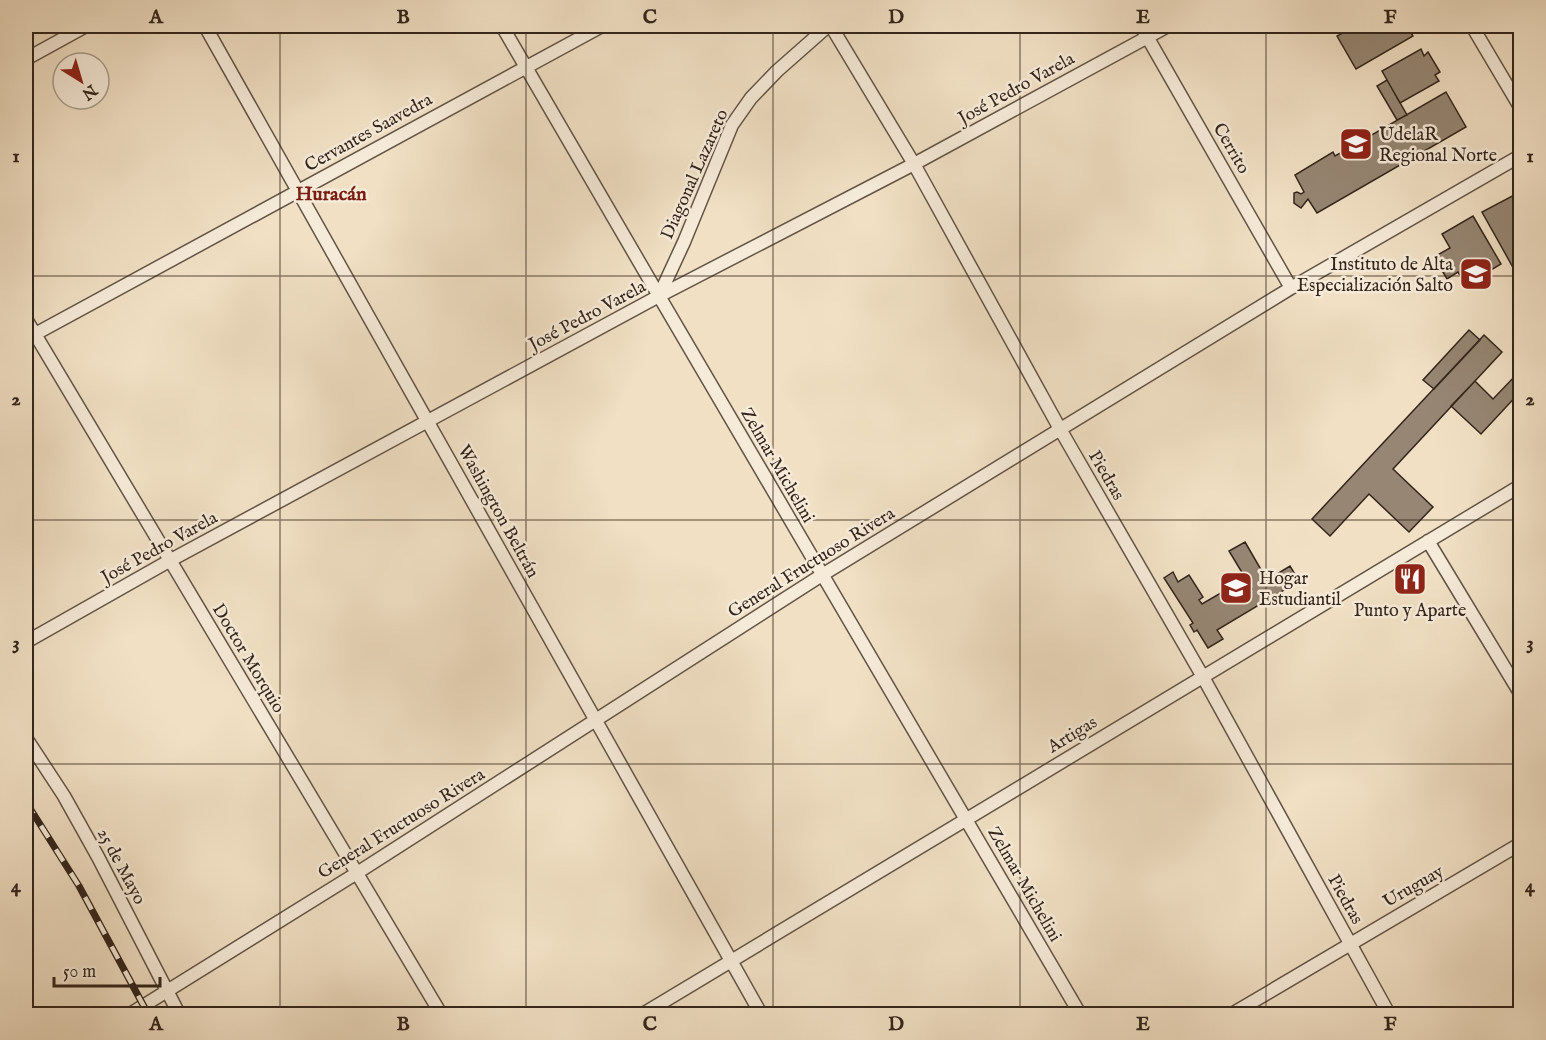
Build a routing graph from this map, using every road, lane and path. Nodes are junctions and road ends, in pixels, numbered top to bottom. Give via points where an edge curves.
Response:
1 (86, 26) edge
2 (205, 26) edge
3 (502, 26) edge
4 (602, 26) edge
5 (829, 26) edge
6 (1168, 26) edge
7 (1472, 26) edge
8 (1144, 31) edge
9 (26, 59) edge
10 (525, 66) junction
11 (1521, 107) edge
12 (1521, 156) edge
13 (914, 164) junction
14 (298, 191) junction
15 (1291, 288) junction
16 (659, 296) junction
17 (26, 320) edge
18 (30, 336) edge
19 (428, 422) junction
20 (1060, 429) junction
21 (1521, 486) edge
22 (1428, 541) junction
23 (169, 561) junction
24 (822, 575) junction
25 (26, 642) edge
26 (1203, 677) junction
27 (1521, 693) edge
28 (595, 722) junction
29 (26, 738) edge
30 (966, 819) junction
31 (1521, 844) edge
32 (357, 873) junction
33 (1350, 944) junction
34 (732, 961) junction
35 (166, 991) junction
36 (130, 1014) edge
37 (179, 1014) edge
38 (441, 1014) edge
39 (642, 1014) edge
40 (761, 1014) edge
41 (1080, 1014) edge
42 (1232, 1014) edge
43 (1389, 1014) edge

1 - 9 street
2 - 14 street, Washington Beltrán
3 - 10 street, Zelmar Michelini
4 - 10 street, Cervantes Saavedra
5 - 13 street, Piedras
5 - 16 street, Diagonal Lazareto via 777,71 732,125
6 - 8 street, José Pedro Varela
7 - 11 street
8 - 13 street, José Pedro Varela
8 - 15 street, Cerrito
10 - 14 street, Cervantes Saavedra
10 - 16 street, Zelmar Michelini
12 - 15 street, General Fructuoso Rivera
13 - 16 street, José Pedro Varela
13 - 20 street, Piedras
14 - 18 street, Cervantes Saavedra
14 - 19 street, Washington Beltrán
15 - 20 street, General Fructuoso Rivera
16 - 19 street, José Pedro Varela
16 - 24 street, Zelmar Michelini
17 - 18 street, Doctor Morquio
18 - 23 street, Doctor Morquio
19 - 23 street, José Pedro Varela
19 - 28 street, Washington Beltrán
20 - 24 street, General Fructuoso Rivera
20 - 26 street, Piedras
21 - 22 street, Artigas
22 - 26 street, Artigas
22 - 27 street
23 - 25 street, José Pedro Varela
23 - 32 street, Doctor Morquio
24 - 28 street, General Fructuoso Rivera
24 - 30 street, Zelmar Michelini
26 - 30 street, Artigas
26 - 33 street, Piedras
28 - 32 street, General Fructuoso Rivera
28 - 34 street, Washington Beltrán
29 - 35 street, 25 de Mayo via 98,856
30 - 34 street, Artigas
30 - 41 street, Zelmar Michelini
31 - 33 street, Uruguay
32 - 35 street, General Fructuoso Rivera
32 - 38 street, Doctor Morquio
33 - 42 street, Uruguay
33 - 43 street, Piedras
34 - 39 street, Artigas
34 - 40 street, Washington Beltrán
35 - 36 street, General Fructuoso Rivera
35 - 37 street, 25 de Mayo

